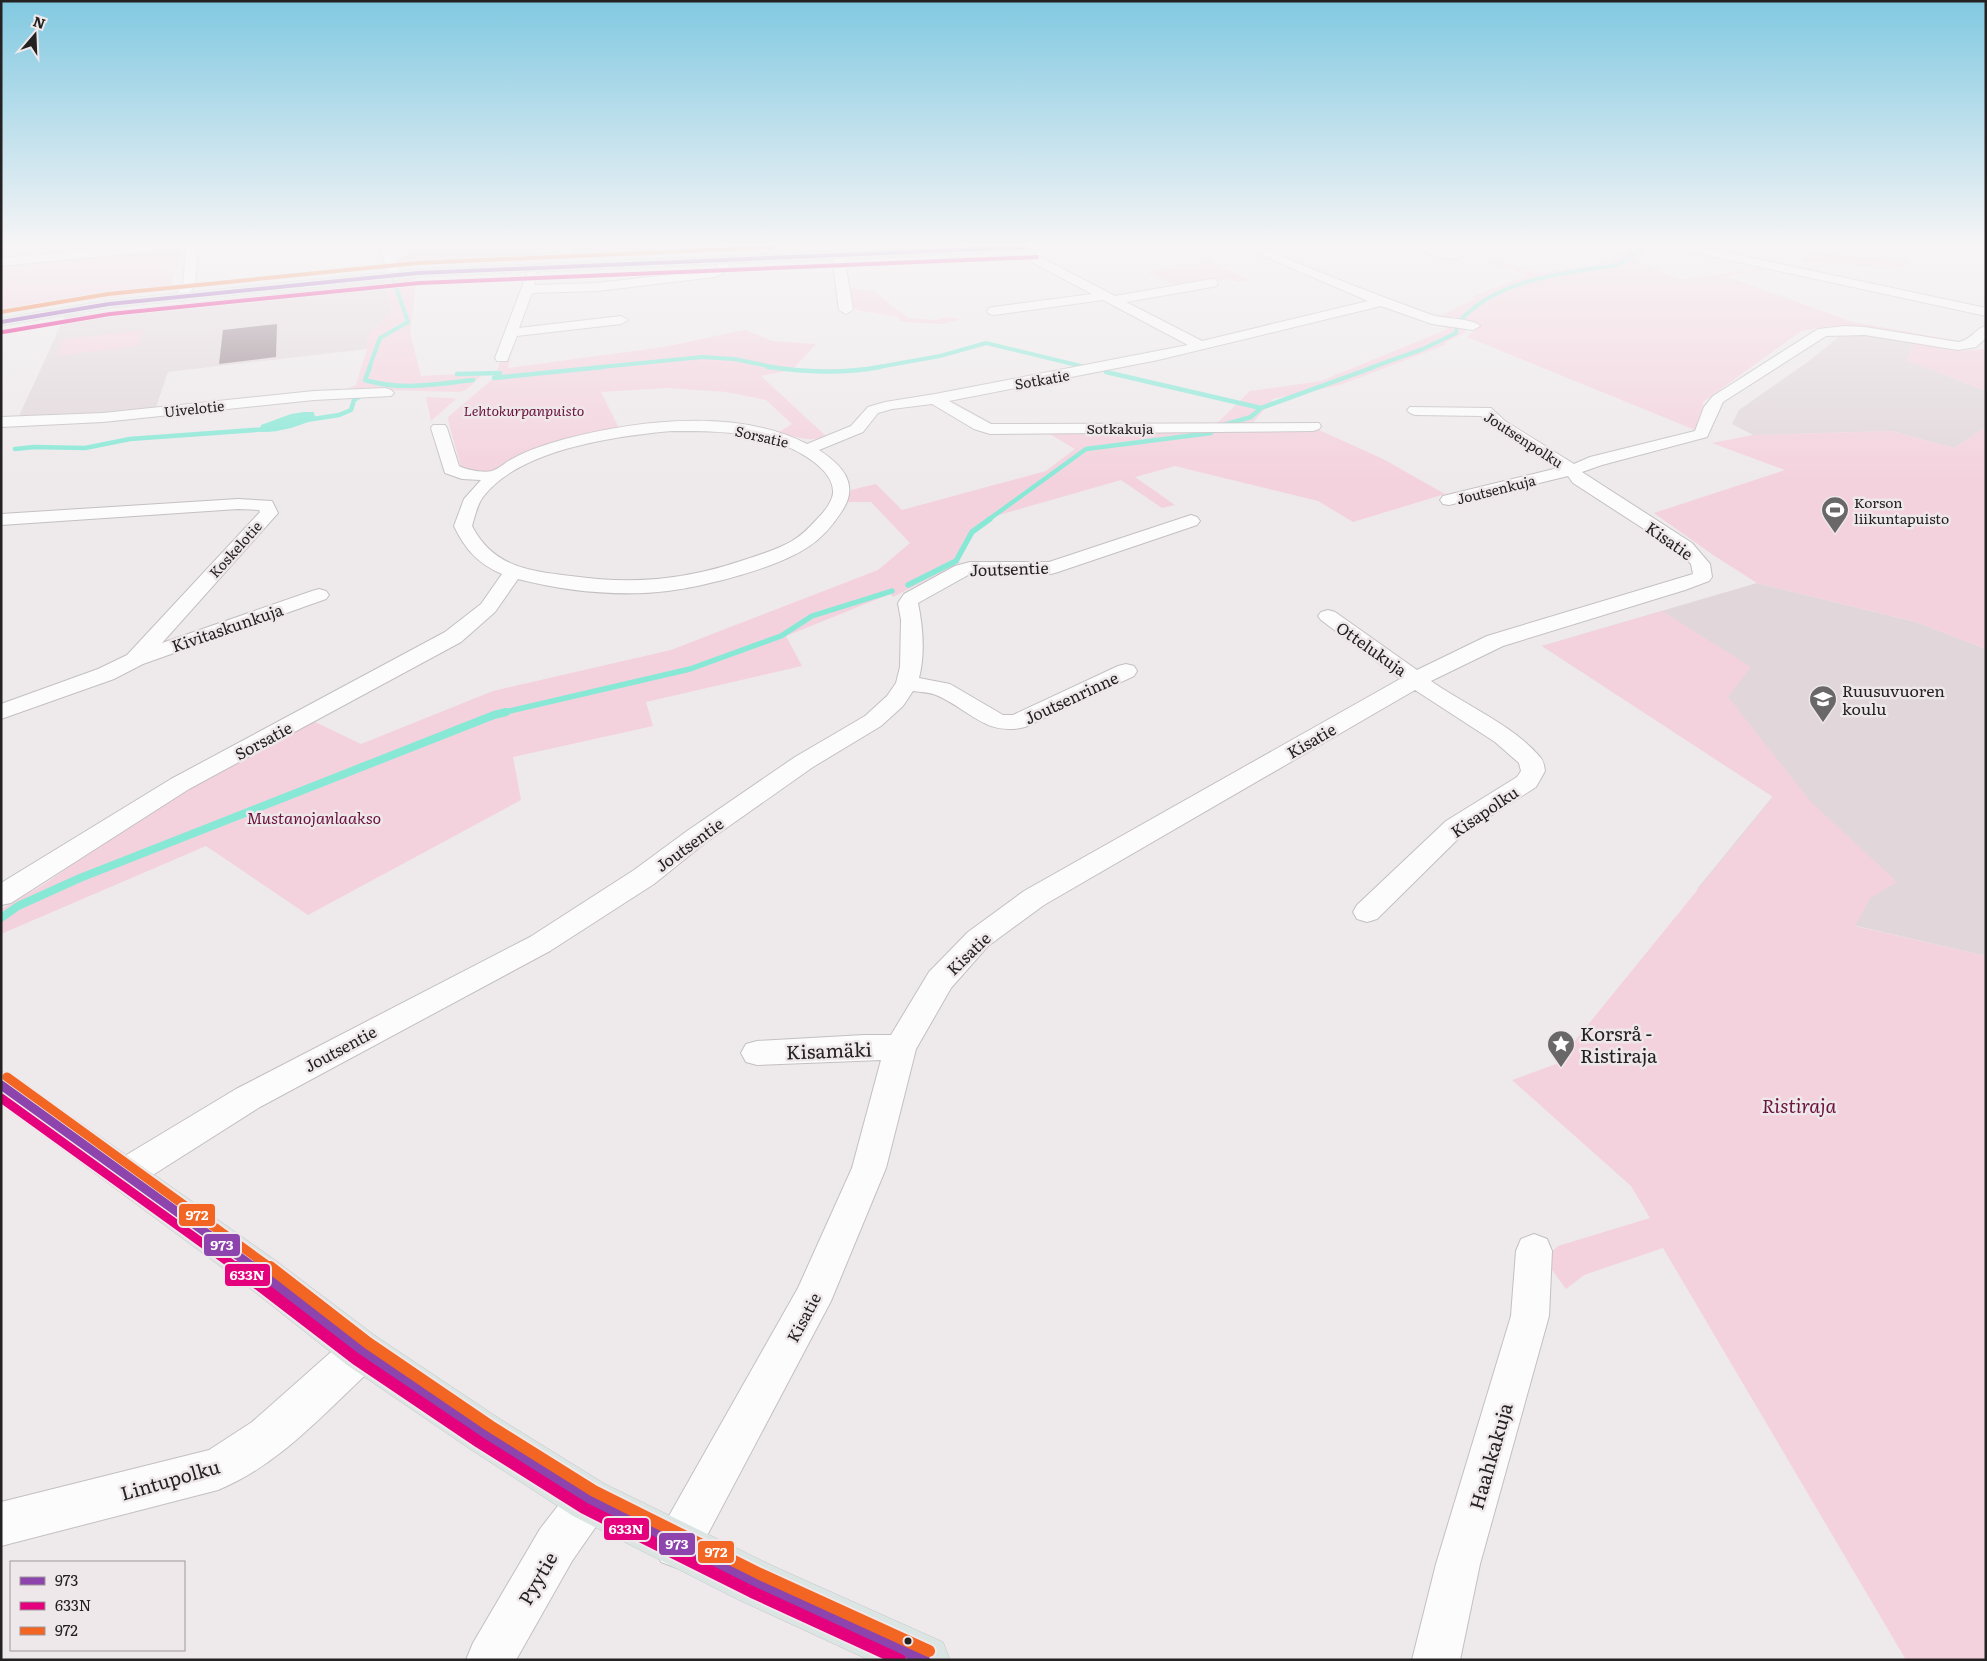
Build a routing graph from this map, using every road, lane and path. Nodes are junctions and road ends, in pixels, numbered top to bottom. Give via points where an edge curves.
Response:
1 (514, 325) edge
2 (583, 325) edge
3 (1159, 325) edge
4 (1289, 325) edge
5 (1463, 325) edge
6 (1473, 326) dead end
7 (1986, 330) edge
8 (511, 333) junction
9 (1201, 346) junction
10 (502, 358) dead end
11 (386, 392) dead end
12 (935, 399) junction
13 (1415, 410) dead end
14 (1, 422) edge
15 (1313, 426) dead end
16 (439, 428) dead end
17 (808, 449) junction
18 (1572, 470) junction
19 (495, 476) junction
20 (1449, 500) dead end
21 (1, 520) edge
22 (1191, 521) dead end
23 (512, 573) junction
24 (319, 595) dead end
25 (1328, 616) dead end
26 (135, 660) junction
27 (1126, 671) dead end
28 (1417, 679) junction
29 (907, 683) junction
30 (1, 712) edge
31 (1, 896) edge
32 (1367, 912) dead end
33 (900, 1048) junction
34 (758, 1053) dead end
35 (1, 1085) edge
36 (125, 1174) junction
37 (1534, 1252) dead end
38 (362, 1351) junction
39 (590, 1500) junction
40 (1, 1524) edge
41 (678, 1546) junction
42 (490, 1660) edge
43 (925, 1660) edge
44 (1436, 1660) edge

1 - 8 street
2 - 8 street
3 - 9 street
4 - 9 street, Sotkatie
5 - 6 street
7 - 18 street via 1971,344 1958,346 1865,331 1823,332 1718,399 1710,408 1708,426 1701,434
8 - 10 street
9 - 12 street, Sotkatie
11 - 14 street, Uivelotie via 58,421
12 - 15 street, Sotkakuja via 990,429
12 - 17 street, Sotkatie via 873,410 857,429
13 - 18 street, Joutsenpolku via 1485,411
16 - 19 street via 451,469 462,474
17 - 19 street, Sorsatie via 779,438 722,428 672,426 637,429 556,447
17 - 23 street, Sorsatie via 836,473 842,492 837,506 825,522 804,542 773,557 696,580 646,587 616,587
18 - 20 street, Joutsenkuja
18 - 28 street, Kisatie via 1579,479 1685,547 1700,561 1704,570 1702,577 1495,641
19 - 23 street, Sorsatie via 478,492 463,526 483,555
21 - 26 street, Koskelotie via 238,504 266,505 269,513
22 - 29 street, Joutsentie via 1050,568 970,568 921,591 908,603 911,620
23 - 31 street, Sorsatie via 488,608 453,636 180,784
24 - 26 street, Kivitaskunkuja
25 - 28 street, Ottelukuja
26 - 30 street, Koskelotie via 106,674
27 - 29 street, Joutsenrinne via 1017,722 998,722 942,689
28 - 32 street, Kisapolku via 1503,737 1531,761 1533,771 1527,782 1455,827
28 - 33 street, Kisatie via 1034,898 978,939 940,980
29 - 36 street, Joutsentie via 895,701 873,721 804,762 644,877 540,944 248,1098
33 - 34 street, Kisamäki
33 - 41 street, Kisatie via 869,1168 812,1301
35 - 36 main road
36 - 38 main road
37 - 44 street, Haahkakuja via 1530,1316 1458,1564
38 - 39 main road via 484,1434
38 - 40 street, Lintupolku via 267,1437 218,1469
39 - 41 main road
39 - 42 street, Pyytie via 556,1546
41 - 43 main road

